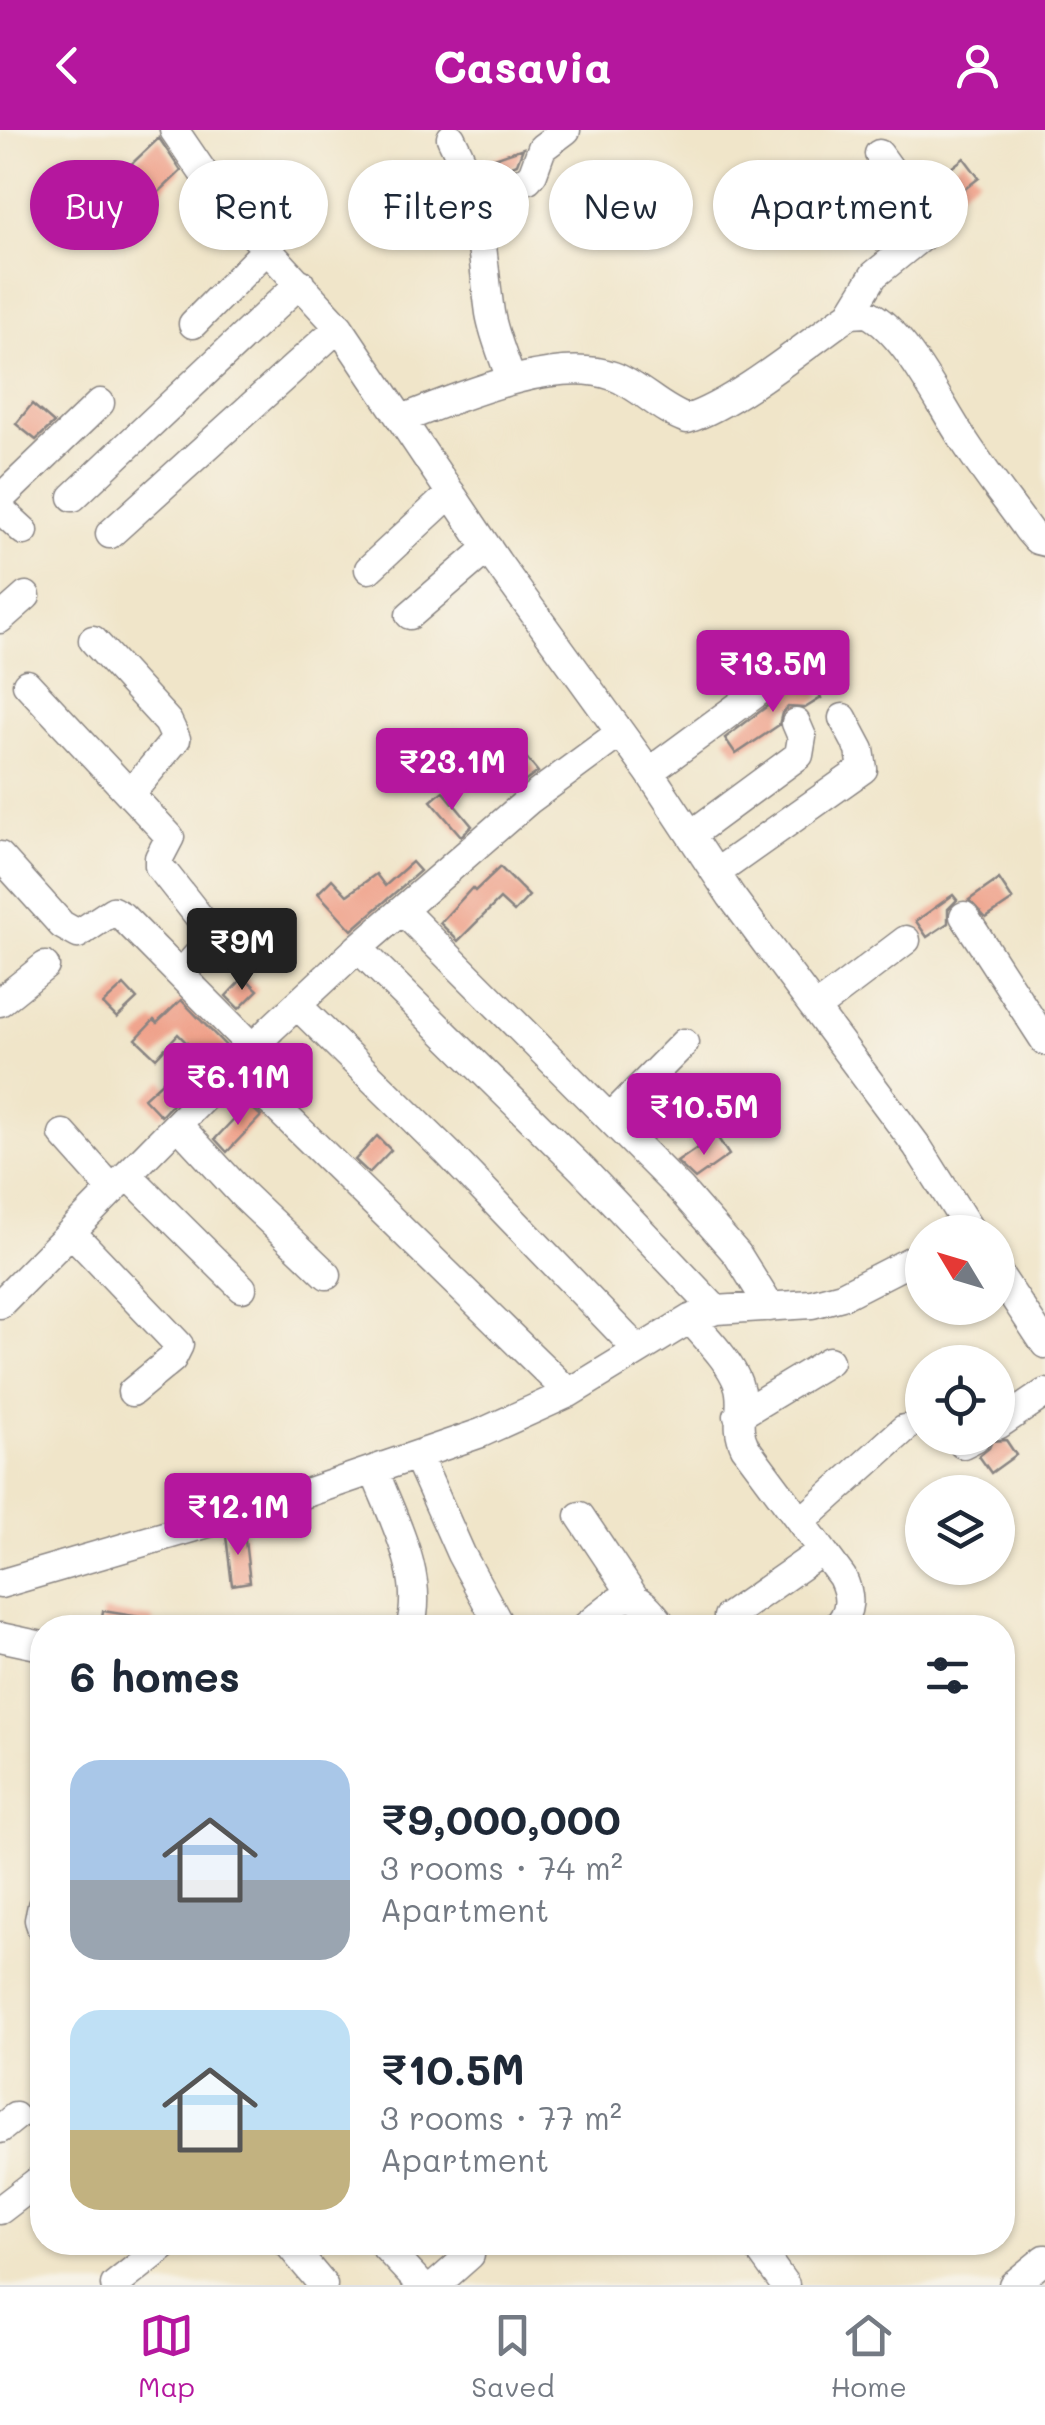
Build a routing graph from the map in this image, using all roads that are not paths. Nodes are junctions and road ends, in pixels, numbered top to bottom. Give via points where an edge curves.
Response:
1 (174, 130) edge
2 (566, 130) edge
3 (450, 138) dead end
4 (879, 154) dead end
5 (194, 160) edge
6 (462, 160) edge
7 (529, 177) edge
8 (267, 250) joint
9 (482, 250) edge
10 (300, 283) junction
11 (850, 314) junction
12 (193, 324) dead end
13 (338, 327) junction
14 (512, 380) junction
15 (100, 403) dead end
16 (402, 419) junction
17 (451, 493) junction
18 (73, 497) dead end
19 (0, 500) edge
20 (0, 509) edge
21 (24, 531) dead end
22 (110, 534) dead end
23 (1045, 542) edge
24 (488, 548) junction
25 (368, 569) dead end
26 (26, 596) dead end
27 (410, 616) dead end
28 (0, 619) edge
29 (94, 640) dead end
30 (793, 666) dead end
31 (27, 684) dead end
32 (842, 718) dead end
33 (796, 723) dead end
34 (620, 733) junction
35 (649, 772) junction
36 (131, 793) junction
37 (692, 834) junction
38 (0, 856) edge
39 (716, 873) junction
40 (402, 910) junction
41 (964, 916) dead end
42 (906, 940) dead end
43 (358, 948) junction
44 (45, 966) dead end
45 (181, 974) junction
46 (0, 1002) edge
47 (297, 1005) junction
48 (816, 1008) junction
49 (1045, 1041) edge
50 (684, 1043) dead end
51 (244, 1058) junction
52 (610, 1118) junction
53 (178, 1124) junction
54 (63, 1134) dead end
55 (120, 1182) junction
56 (957, 1215) edge
57 (72, 1233) junction
58 (905, 1264) edge
59 (328, 1275) dead end
60 (242, 1288) dead end
61 (1015, 1290) edge
62 (1, 1300) edge
63 (770, 1307) junction
64 (1036, 1310) edge
65 (704, 1314) junction
66 (1045, 1344) edge
67 (638, 1350) junction
68 (830, 1361) dead end
69 (132, 1392) dead end
70 (569, 1393) junction
71 (1045, 1393) edge
72 (1015, 1413) edge
73 (738, 1416) junction
74 (904, 1429) dead end
75 (417, 1456) junction
76 (374, 1470) junction
77 (580, 1516) dead end
78 (800, 1522) junction
79 (822, 1551) junction
80 (0, 1584) edge
81 (634, 1597) junction
82 (412, 1615) edge
83 (494, 1615) edge
84 (601, 1615) edge
85 (654, 1615) edge
86 (731, 1615) edge
87 (844, 1615) edge
88 (0, 1637) edge
89 (30, 1643) edge
90 (30, 2187) edge
91 (0, 2210) edge
92 (153, 2255) edge
93 (298, 2255) edge
94 (392, 2255) edge
95 (470, 2255) dead end
96 (761, 2255) edge
97 (1045, 2258) edge
98 (777, 2282) edge
99 (116, 2285) edge
100 (323, 2285) edge
101 (420, 2285) edge
102 (436, 2285) edge
103 (1013, 2285) edge

1 - 5 street
2 - 7 street via 542,148
3 - 6 street
4 - 11 street via 928,222 926,232 874,275
8 - 10 street
8 - 12 street
9 - 14 street via 492,324
10 - 13 street
10 - 18 street
11 - 14 street via 687,419 598,372
11 - 23 street via 867,313 883,325 1029,530
13 - 16 street
13 - 22 street
14 - 16 street
15 - 19 street
16 - 17 street
17 - 24 street
17 - 25 street
20 - 21 street
24 - 27 street
24 - 34 street
26 - 28 street
29 - 36 street via 176,739
30 - 35 street
31 - 36 street
32 - 39 street via 863,769
33 - 37 street via 803,744 798,755
34 - 35 street
34 - 40 street via 529,800
35 - 37 street
36 - 45 street via 170,837 159,866 210,931 206,949
37 - 39 street
38 - 45 street via 69,930 85,931 113,911
39 - 48 street
40 - 43 street
40 - 52 street
41 - 49 street
42 - 48 street
43 - 47 street
43 - 65 street via 583,1170
44 - 46 street
45 - 51 street
47 - 51 street
47 - 67 street
48 - 56 street via 917,1146
50 - 52 street
51 - 53 street
51 - 70 street
52 - 63 street via 737,1254
53 - 55 street
53 - 59 street
54 - 55 street
55 - 57 street
55 - 60 street
57 - 62 street
57 - 69 street via 179,1345
58 - 63 street via 842,1296
61 - 64 street
63 - 65 street
64 - 66 street
65 - 67 street
65 - 73 street via 738,1382
67 - 70 street
68 - 73 street
70 - 75 street
71 - 72 street
73 - 78 street via 745,1447
74 - 78 street
75 - 76 street
75 - 83 street
76 - 80 street
76 - 82 street via 416,1590
77 - 81 street
78 - 79 street
79 - 86 street
79 - 87 street via 849,1592
81 - 84 street
81 - 85 street
88 - 89 street
90 - 91 street
92 - 99 street
93 - 100 street
94 - 101 street
95 - 102 street
96 - 98 street
97 - 103 street

